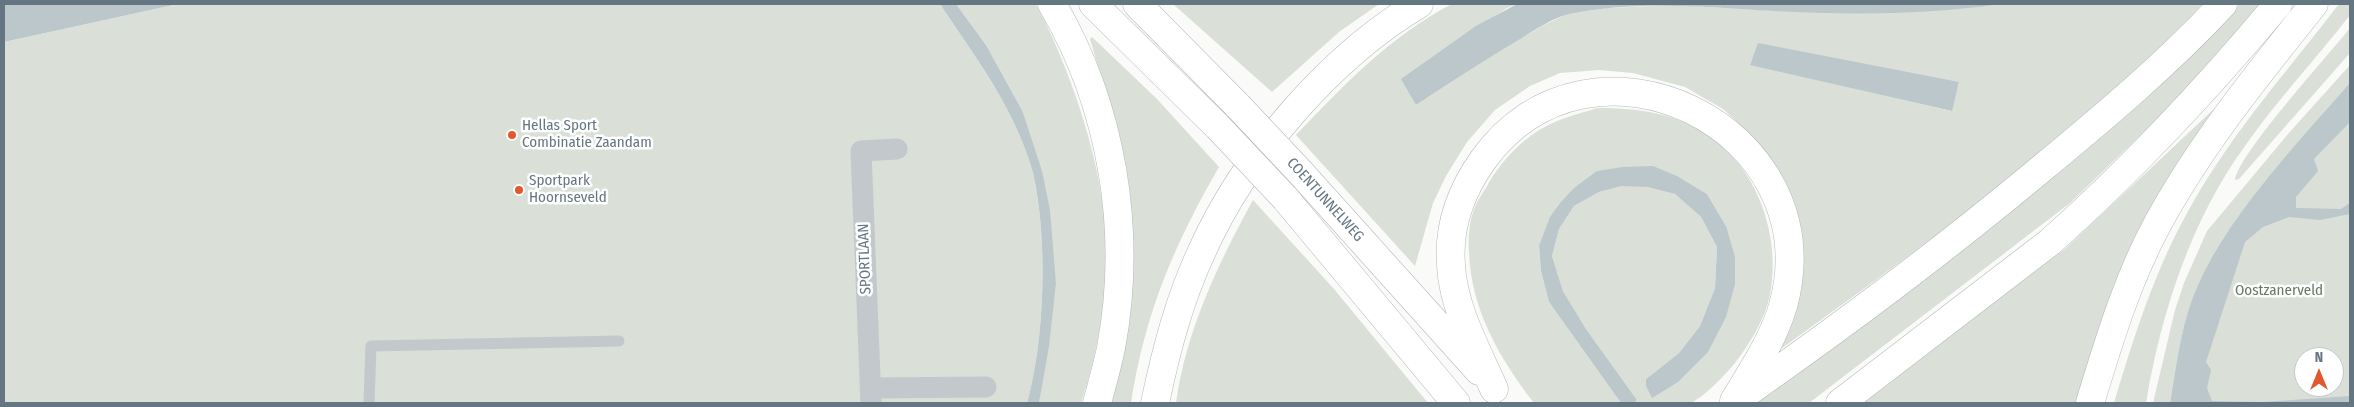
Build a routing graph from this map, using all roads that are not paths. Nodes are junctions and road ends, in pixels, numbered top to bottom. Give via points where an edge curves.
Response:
1 (1052, 4) edge
2 (1094, 4) edge
3 (1137, 4) edge
4 (1419, 4) edge
5 (2223, 4) edge
6 (2278, 4) edge
7 (2314, 4) edge
8 (897, 149) dead end
9 (619, 341) dead end
10 (986, 387) dead end
11 (871, 396) edge
12 (1500, 396) edge
13 (1733, 402) edge
14 (370, 403) edge
15 (1097, 403) edge
16 (1156, 403) edge
17 (1456, 403) edge
18 (1840, 403) edge
19 (2090, 403) edge

1 - 15 highway via 1072,38 1086,72 1107,141 1117,197 1117,303 1111,348
2 - 17 highway, COENTUNNELWEG, bridge via 1285,198
3 - 12 highway, COENTUNNELWEG, bridge via 1301,173
4 - 16 highway via 1401,14 1334,69 1291,116 1238,184 1202,251 1176,316
5 - 13 highway via 2101,120 1972,226
6 - 18 highway via 2234,57 2149,147 2064,230
7 - 19 highway via 2203,150 2158,224 2117,313
8 - 11 street, SPORTLAAN via 861,151
9 - 14 lane via 371,346
10 - 11 street
12 - 13 highway via 1466,323 1451,268 1453,224 1465,190 1490,151 1533,114 1573,97 1609,91 1675,102 1718,124 1734,137 1770,182 1783,215 1788,251 1787,284 1772,335

